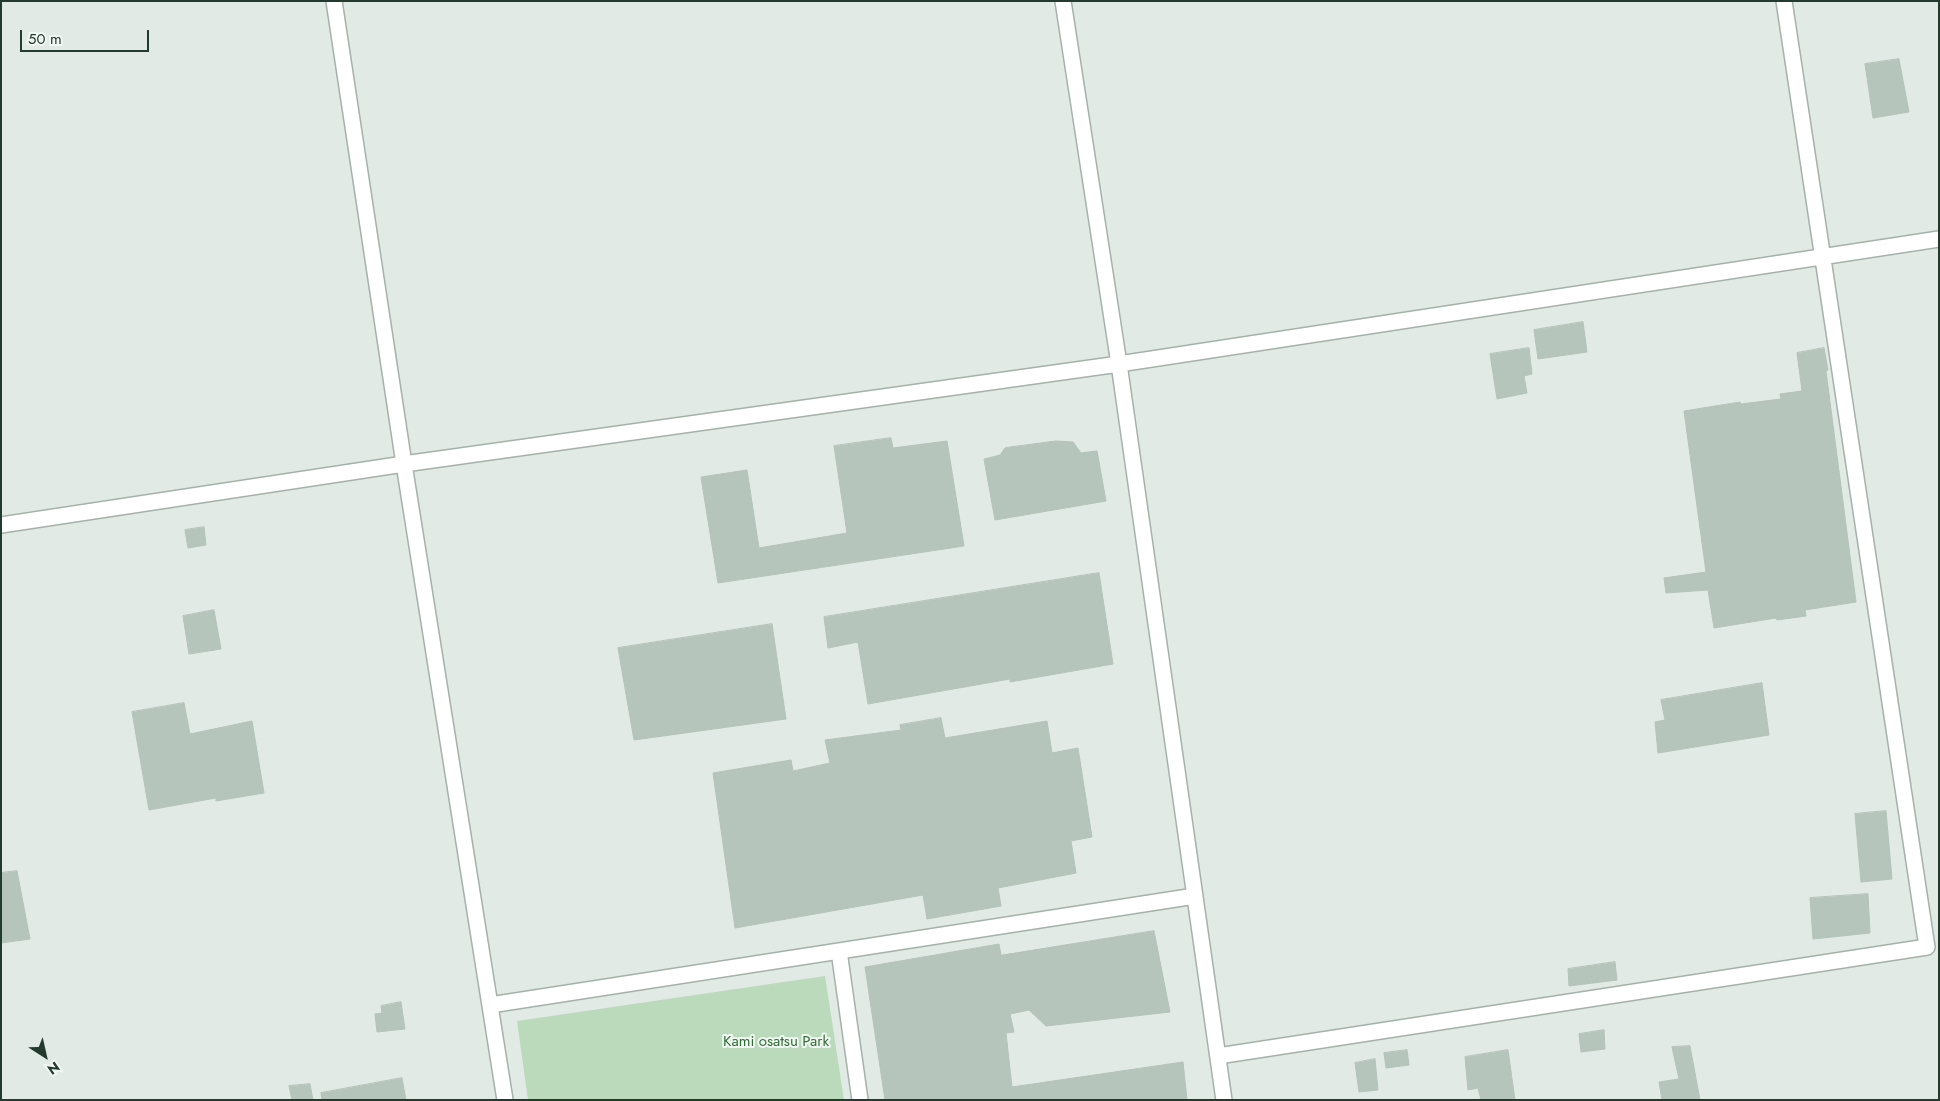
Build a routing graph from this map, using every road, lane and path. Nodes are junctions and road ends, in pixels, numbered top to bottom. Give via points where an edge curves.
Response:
1 (334, 1) edge
2 (1063, 1) edge
3 (1784, 1) edge
4 (1939, 239) edge
5 (1822, 257) junction
6 (1119, 364) junction
7 (404, 464) junction
8 (1, 525) edge
9 (1195, 896) junction
10 (839, 951) junction
11 (490, 1005) junction
12 (1218, 1056) junction
13 (505, 1100) edge
14 (860, 1100) edge
15 (1224, 1100) edge

1 - 7 street
2 - 6 street
3 - 5 street
4 - 5 street
5 - 6 street
5 - 12 street via 1927,947
6 - 7 street
6 - 9 street
7 - 8 street
7 - 11 street
9 - 10 street
9 - 12 street
10 - 11 street
10 - 14 street
11 - 13 street
12 - 15 street

